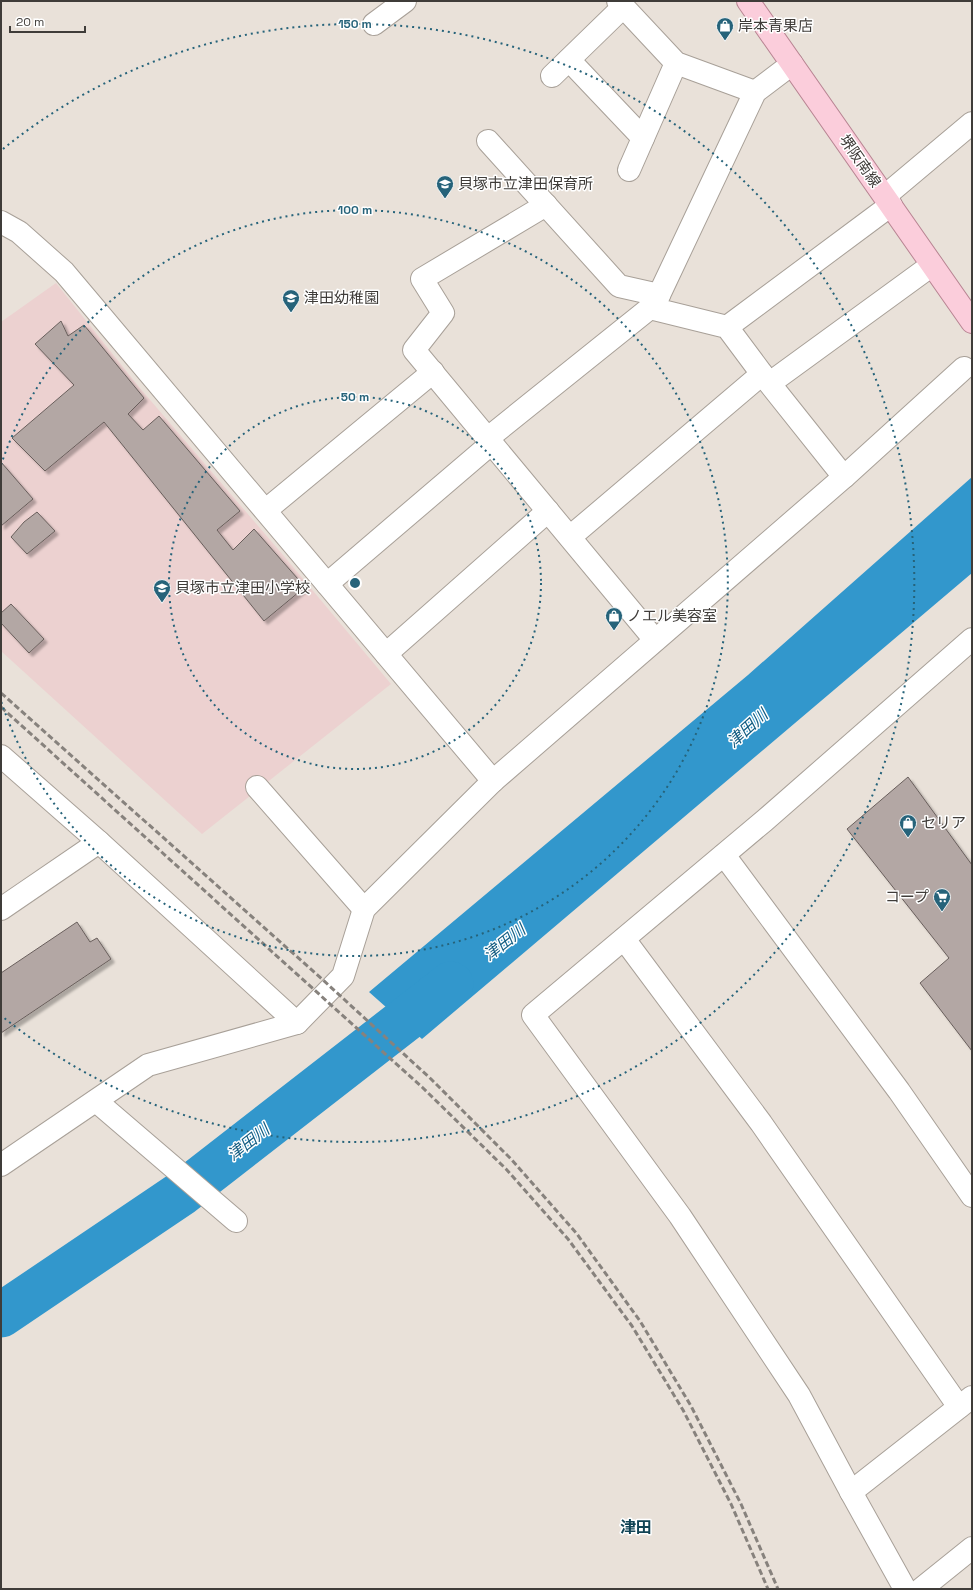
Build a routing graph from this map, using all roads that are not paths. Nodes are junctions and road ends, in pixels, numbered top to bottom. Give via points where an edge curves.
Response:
1 (404, 1) edge
2 (620, 4) edge
3 (754, 4) edge
4 (374, 24) dead end
5 (569, 60) junction
6 (676, 63) junction
7 (792, 64) junction
8 (552, 76) dead end
9 (755, 92) junction
10 (972, 123) edge
11 (643, 138) junction
12 (488, 141) dead end
13 (629, 170) dead end
14 (888, 201) junction
15 (546, 205) junction
16 (1, 222) edge
17 (932, 265) junction
18 (654, 302) junction
19 (972, 322) edge
20 (727, 327) junction
21 (964, 368) dead end
22 (433, 372) junction
23 (766, 379) junction
24 (490, 441) junction
25 (844, 477) junction
26 (266, 510) junction
27 (548, 510) junction
28 (570, 537) junction
29 (327, 584) junction
30 (972, 639) edge
31 (655, 640) junction
32 (386, 654) junction
33 (1, 756) edge
34 (493, 780) junction
35 (257, 786) dead end
36 (99, 842) junction
37 (724, 855) junction
38 (364, 909) junction
39 (1, 910) edge
40 (624, 939) junction
41 (297, 1024) junction
42 (96, 1101) junction
43 (1, 1165) edge
44 (972, 1196) edge
45 (236, 1220) dead end
46 (965, 1402) edge
47 (851, 1492) junction
48 (972, 1548) edge
49 (905, 1589) edge
50 (921, 1589) edge

1 - 4 street
2 - 5 street
2 - 6 street
3 - 7 main road, 堺阪南線
5 - 8 street
5 - 11 street
6 - 9 street
6 - 11 street
7 - 9 street
7 - 14 main road, 堺阪南線
9 - 18 street
10 - 14 street
11 - 13 street
12 - 15 street
14 - 17 main road, 堺阪南線
14 - 20 street
15 - 18 street via 618,286
15 - 22 street via 422,279 443,314 414,350
16 - 26 street via 19,232 64,272
17 - 19 main road, 堺阪南線
17 - 23 street
18 - 20 street
18 - 24 street
20 - 23 street
21 - 25 street
22 - 24 street
22 - 26 street
23 - 25 street
23 - 28 street
24 - 27 street
24 - 29 street
25 - 31 street
26 - 29 street
27 - 28 street
27 - 32 street
28 - 31 street
29 - 32 street
30 - 37 street
31 - 34 street
32 - 34 street
33 - 36 street
34 - 38 street
35 - 38 street
36 - 39 street
36 - 41 street
37 - 40 street
37 - 44 street via 899,1091
38 - 41 street via 343,976
40 - 46 street
40 - 47 street via 533,1016 680,1216 799,1395
41 - 42 street via 148,1065
42 - 43 street
42 - 45 street
46 - 47 street
47 - 49 street
48 - 50 street

